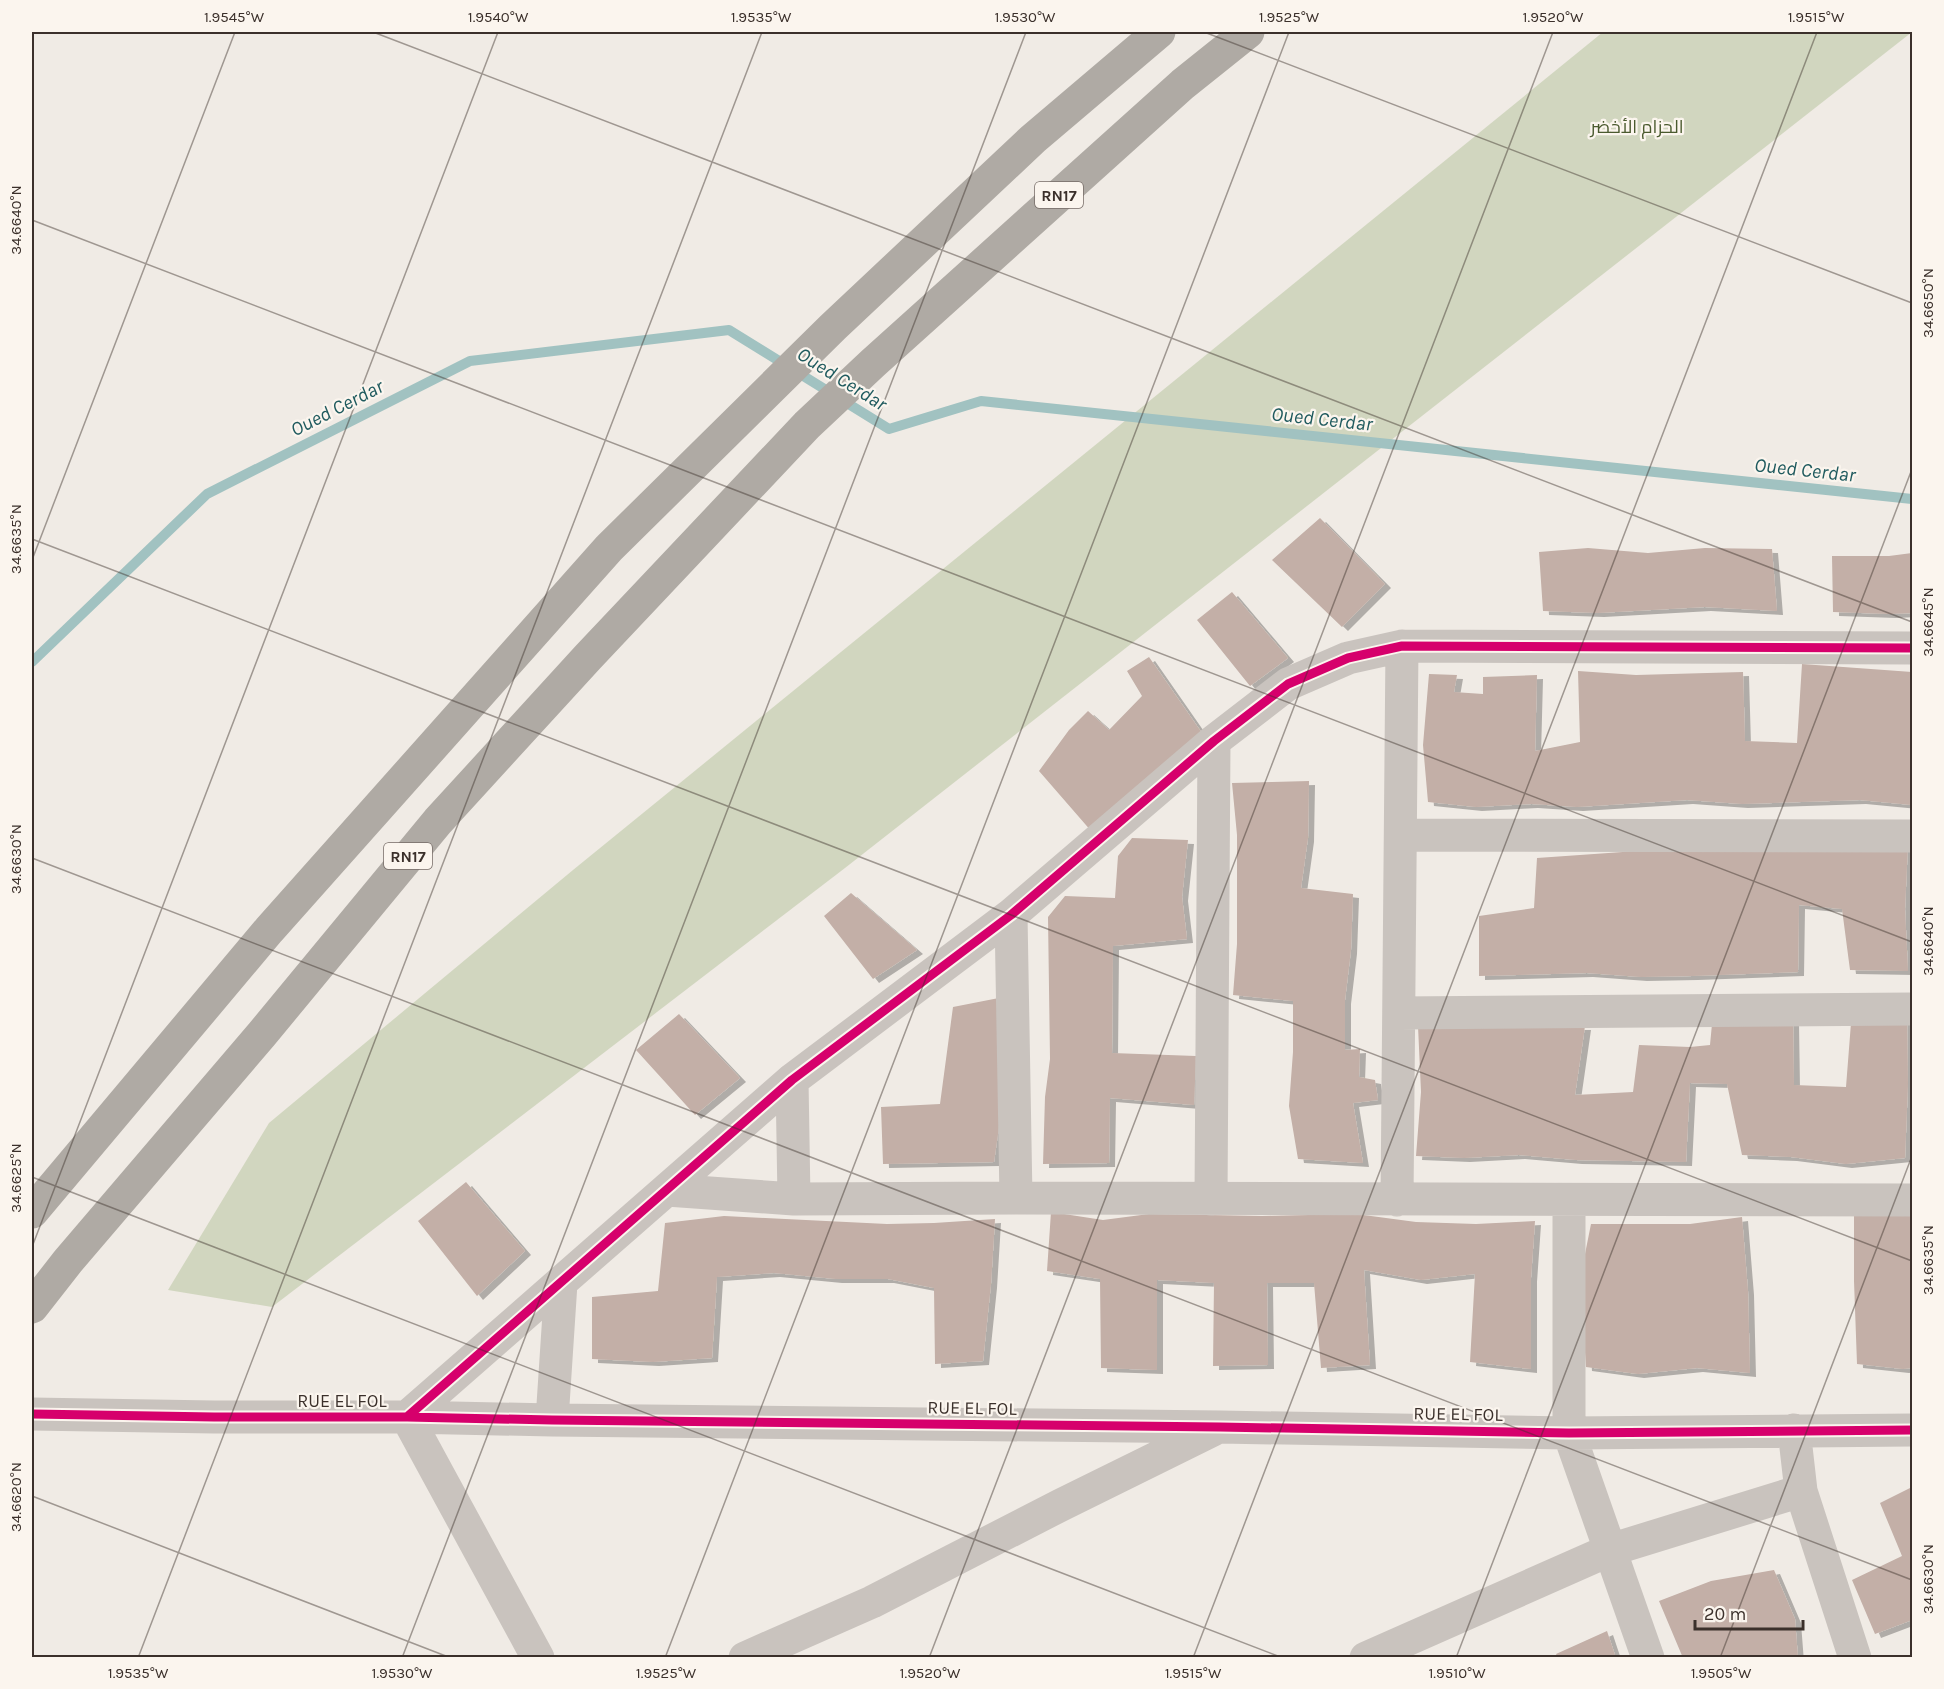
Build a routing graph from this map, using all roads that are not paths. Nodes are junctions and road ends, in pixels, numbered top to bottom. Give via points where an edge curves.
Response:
1 (1159, 32) edge
2 (1248, 32) edge
3 (1402, 646) junction
4 (1912, 648) edge
5 (1214, 741) junction
6 (1401, 835) junction
7 (1912, 836) edge
8 (1011, 915) junction
9 (1912, 1009) edge
10 (1399, 1013) junction
11 (792, 1080) junction
12 (666, 1190) junction
13 (1016, 1197) junction
14 (794, 1199) junction
15 (1210, 1199) junction
16 (1397, 1200) junction
17 (1569, 1200) junction
18 (1912, 1200) edge
19 (32, 1212) edge
20 (561, 1283) junction
21 (32, 1307) edge
22 (32, 1414) edge
23 (407, 1417) junction
24 (552, 1420) junction
25 (1220, 1426) junction
26 (1794, 1430) junction
27 (1912, 1430) edge
28 (1569, 1433) junction
29 (1801, 1491) junction
30 (1610, 1550) junction
31 (538, 1658) edge
32 (745, 1658) edge
33 (1366, 1658) edge
34 (1648, 1658) edge
35 (1855, 1658) edge

1 - 19 highway via 1033,139 833,327 609,548 269,930
2 - 21 highway, RN17 via 1183,84 807,425 438,820
3 - 4 street
3 - 5 street via 1348,658 1288,684
3 - 6 street
5 - 8 street
5 - 15 street
6 - 7 street
6 - 10 street
8 - 11 street
8 - 13 street
9 - 10 street
10 - 16 street
11 - 12 street
11 - 14 street
12 - 14 street
12 - 20 street
13 - 14 street
13 - 15 street
15 - 16 street
16 - 17 street
17 - 18 street
17 - 28 street
20 - 23 street
20 - 24 street
22 - 23 street, RUE EL FOL
23 - 24 street, RUE EL FOL
23 - 31 street
24 - 25 street, RUE EL FOL
25 - 28 street, RUE EL FOL
25 - 32 street via 872,1602
26 - 27 street, RUE EL FOL
26 - 28 street, RUE EL FOL
26 - 29 street
28 - 30 street
29 - 30 street
29 - 35 street
30 - 33 street
30 - 34 street

